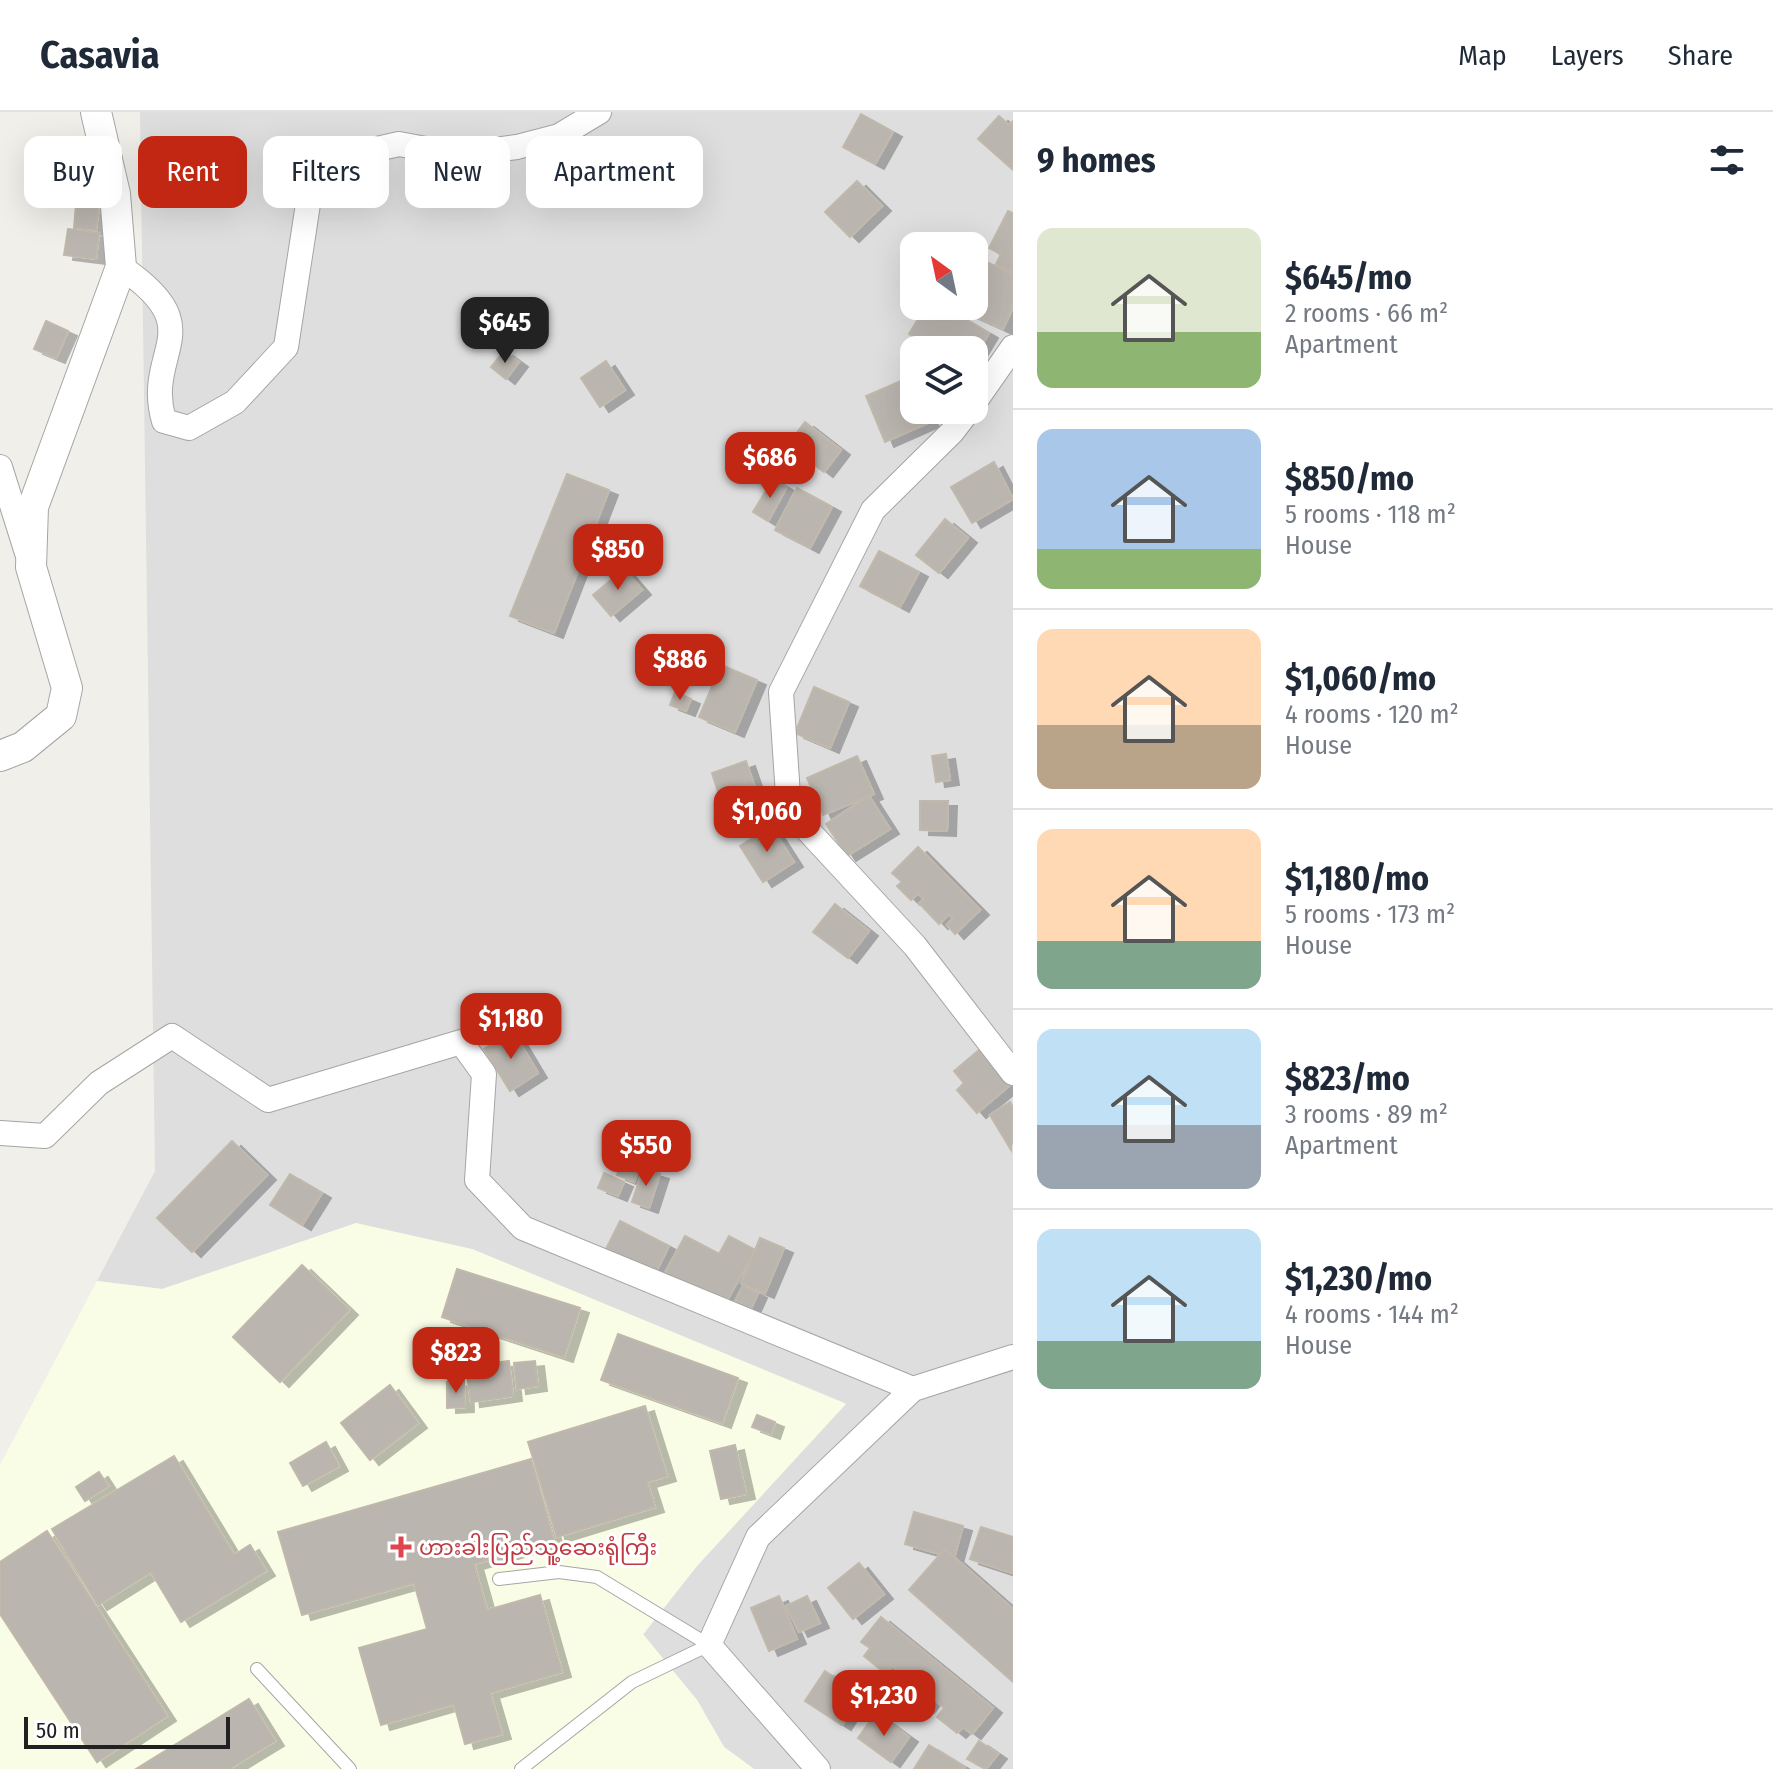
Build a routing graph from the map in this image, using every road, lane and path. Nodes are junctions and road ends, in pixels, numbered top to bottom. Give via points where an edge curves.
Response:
1 (96, 112) edge
2 (599, 112) edge
3 (121, 267) junction
4 (1013, 347) edge
5 (988, 383) edge
6 (958, 424) edge
7 (0, 467) edge
8 (31, 567) junction
9 (12, 751) edge
10 (1013, 1073) edge
11 (0, 1133) edge
12 (1013, 1357) edge
13 (913, 1389) junction
14 (499, 1579) dead end
15 (709, 1645) junction
16 (257, 1669) dead end
17 (350, 1769) edge
18 (521, 1769) edge
19 (818, 1769) edge

1 - 3 street via 115,194
2 - 3 street via 559,136 517,147 458,155 399,144 346,156 319,174 308,204 286,347 235,402 189,428 164,421 159,404 172,342 166,307
3 - 8 street via 33,507
4 - 5 street
6 - 10 street via 873,510 781,692 789,810 915,946
7 - 8 street
8 - 9 street via 67,688 61,716
11 - 13 street via 45,1136 99,1083 172,1036 268,1100 461,1042 484,1074 477,1180 523,1228
12 - 13 street
13 - 15 street via 758,1537
14 - 15 lane via 559,1572 597,1577
15 - 18 lane via 632,1682
15 - 19 street
16 - 17 lane

